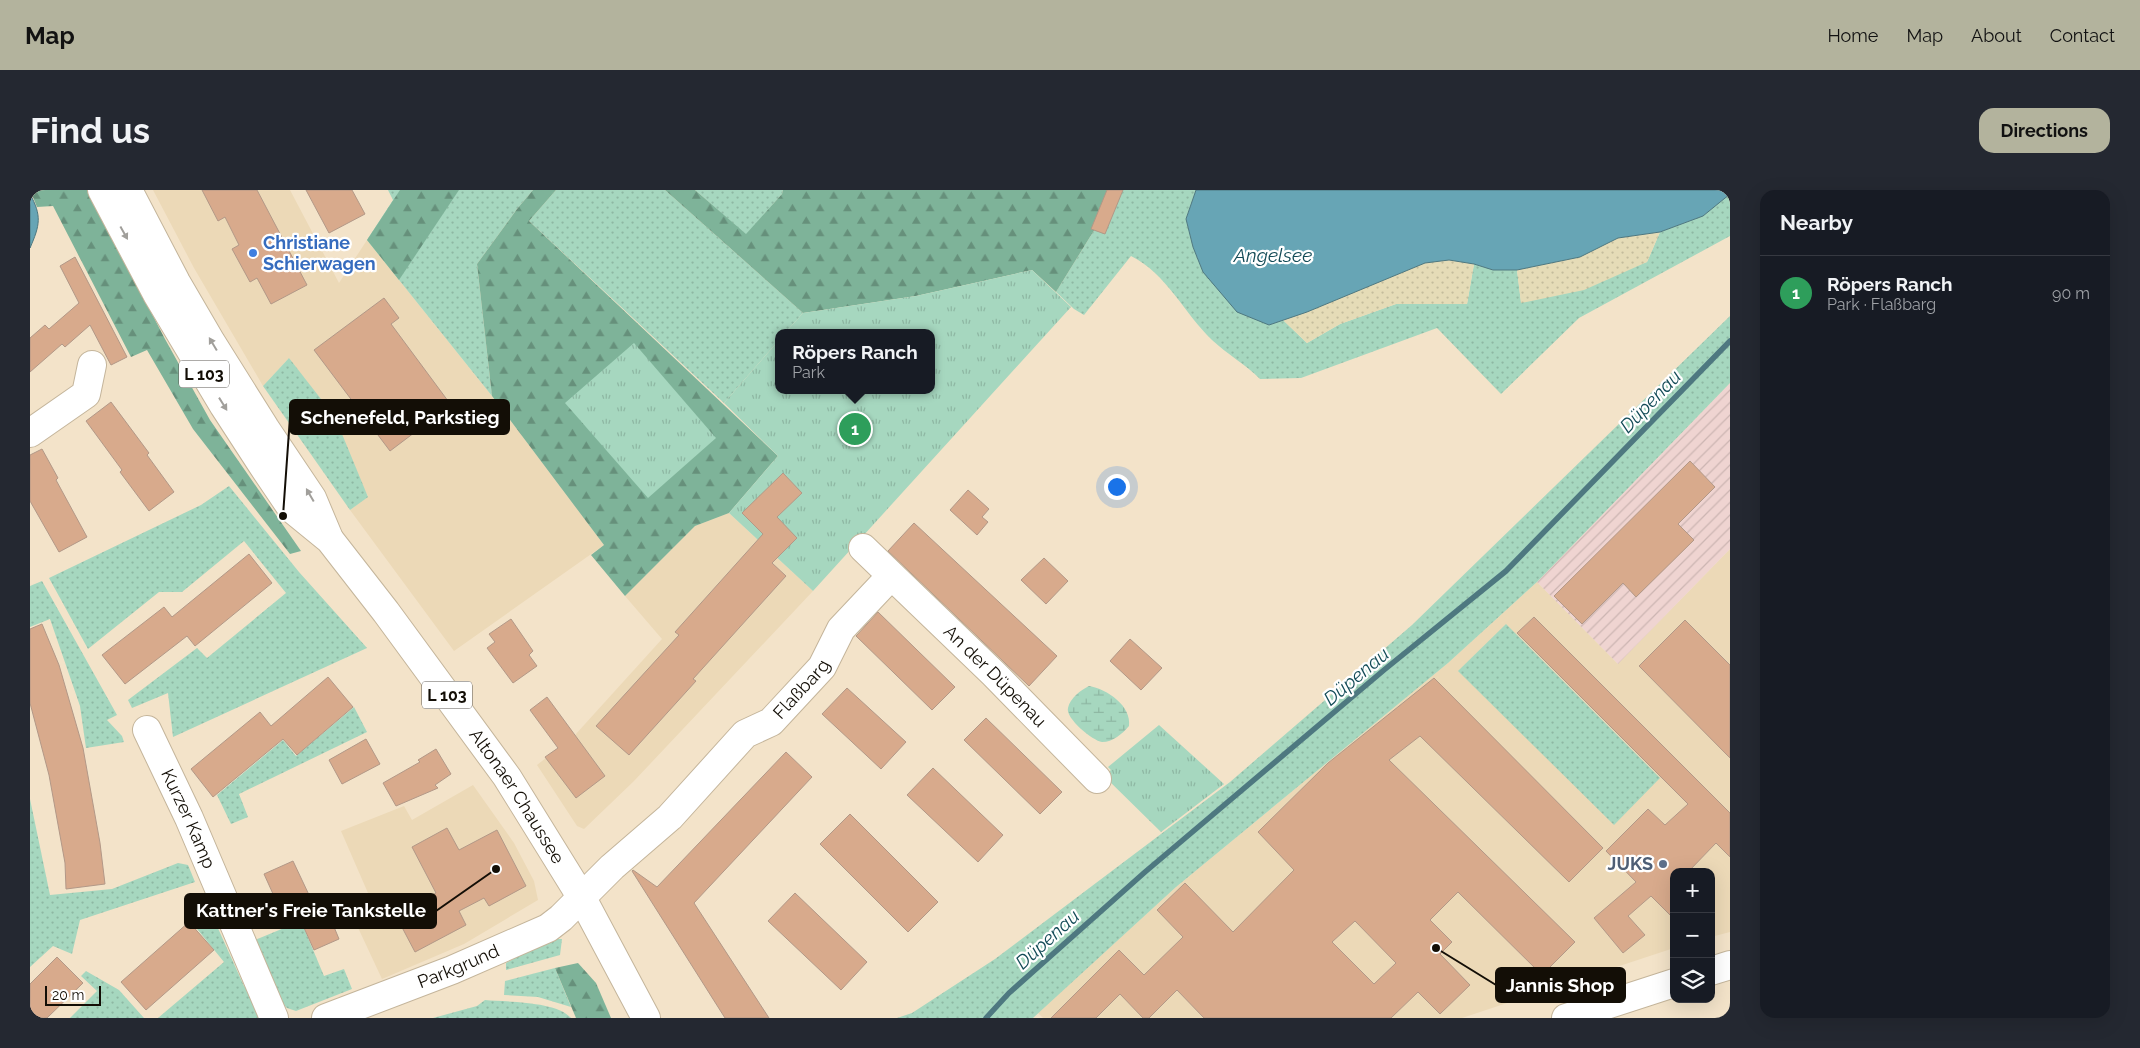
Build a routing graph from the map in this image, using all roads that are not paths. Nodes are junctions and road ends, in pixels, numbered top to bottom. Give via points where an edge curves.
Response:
1 (102, 190) edge
2 (128, 190) edge
3 (92, 365) dead end
4 (30, 433) edge
5 (330, 540) junction
6 (863, 548) dead end
7 (891, 576) junction
8 (147, 730) dead end
9 (1097, 778) dead end
10 (582, 898) junction
11 (1730, 965) edge
12 (1715, 970) edge
13 (1670, 984) edge
14 (274, 1018) edge
15 (326, 1018) edge
16 (646, 1018) edge
17 (1566, 1018) edge

1 -> 5 street, Altonaer Chaussee / L 103 via 157,294 260,463 292,509
5 -> 2 street, Altonaer Chaussee / L 103 via 312,498 211,342
3 - 4 street via 86,394
5 - 10 street, Altonaer Chaussee / L 103 via 507,777
6 - 7 street
7 - 9 street, An der Düpenau
7 - 10 street, Flaßbarg via 841,629 822,667 777,716 745,734 670,817
8 - 14 street, Kurzer Kamp via 189,818
10 - 15 street, Parkgrund via 548,928 452,970
10 - 16 street, Altonaer Chaussee / L 103
11 - 12 street
13 - 17 street

